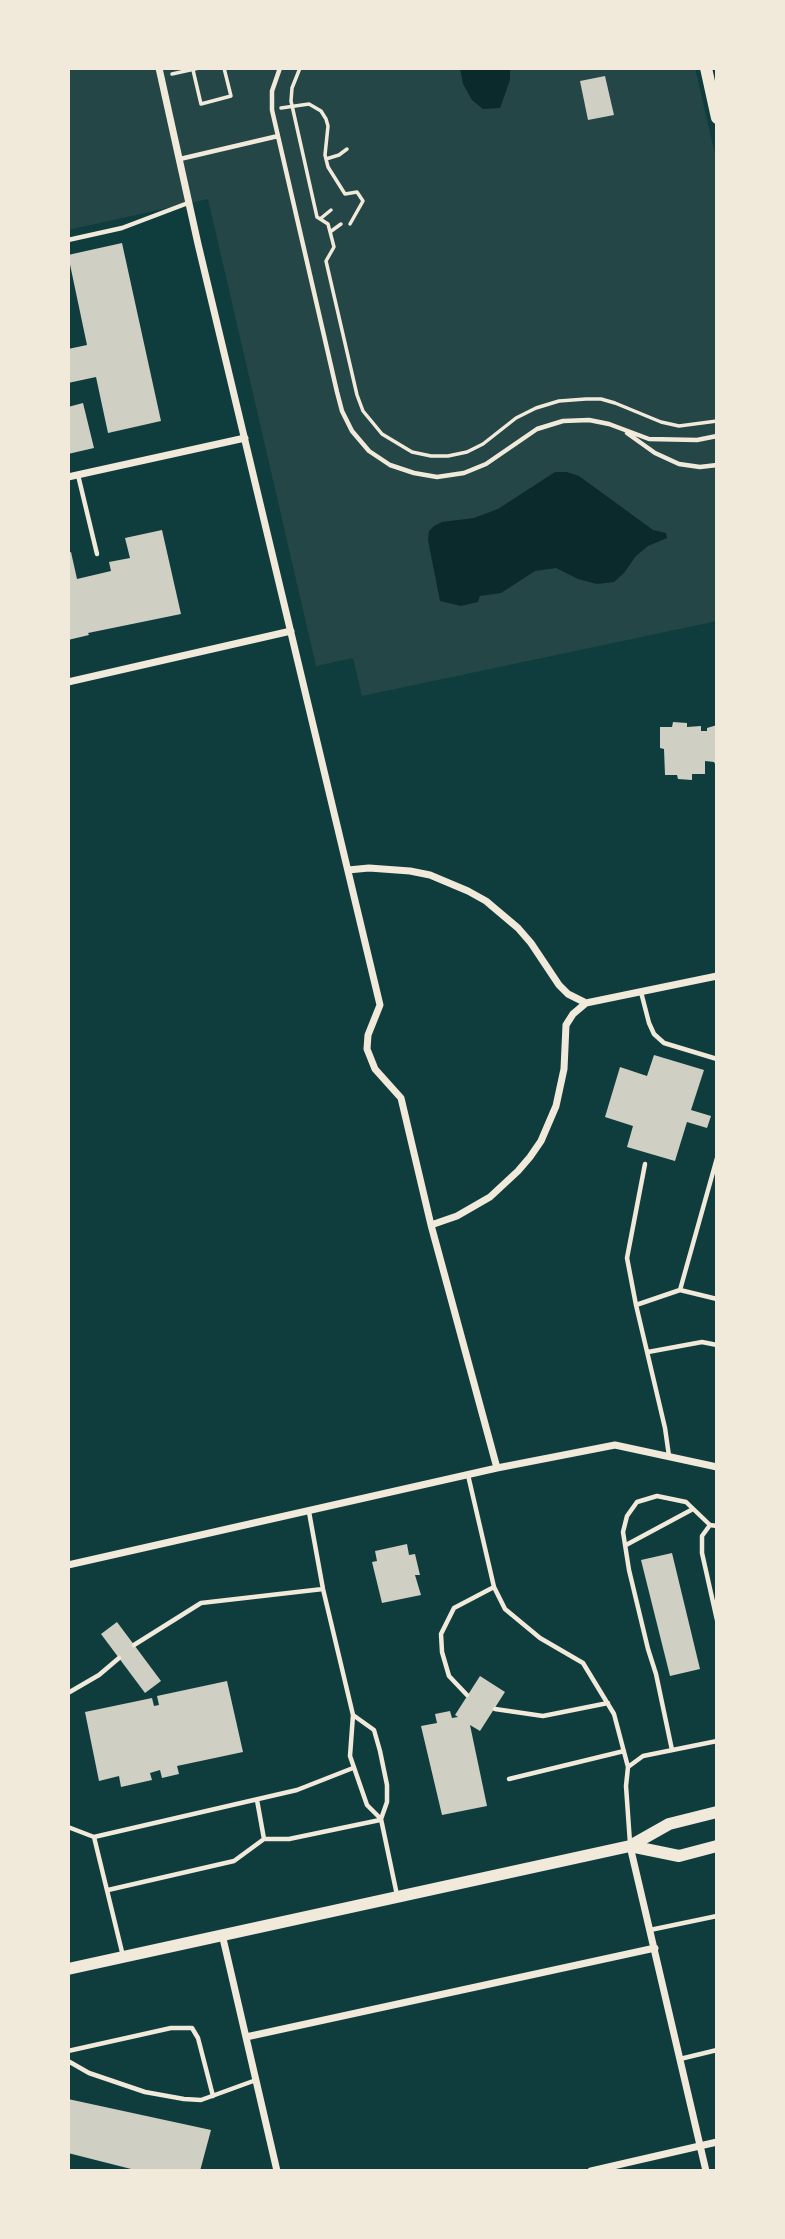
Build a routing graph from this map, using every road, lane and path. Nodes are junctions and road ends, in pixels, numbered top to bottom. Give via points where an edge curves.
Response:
1 (159, 68) edge
2 (199, 68) edge
3 (224, 68) edge
4 (280, 68) edge
5 (300, 68) edge
6 (706, 68) edge
7 (193, 70) edge
8 (160, 77) junction
9 (292, 105) junction
10 (272, 110) junction
11 (717, 118) edge
12 (278, 136) junction
13 (347, 149) dead end
14 (179, 159) junction
15 (326, 159) junction
16 (189, 203) junction
17 (331, 210) dead end
18 (320, 219) junction
19 (341, 224) dead end
20 (350, 224) dead end
21 (330, 232) junction
22 (68, 240) edge
23 (717, 421) edge
24 (624, 431) junction
25 (717, 436) edge
26 (245, 438) junction
27 (717, 465) edge
28 (78, 475) junction
29 (68, 477) edge
30 (97, 554) dead end
31 (291, 631) junction
32 (68, 682) edge
33 (348, 870) junction
34 (717, 976) edge
35 (641, 992) junction
36 (586, 1003) junction
37 (717, 1059) edge
38 (717, 1158) edge
39 (645, 1164) dead end
40 (431, 1225) junction
41 (680, 1290) junction
42 (717, 1299) edge
43 (636, 1305) junction
44 (717, 1345) edge
45 (648, 1352) junction
46 (669, 1455) junction
47 (717, 1467) edge
48 (497, 1468) junction
49 (468, 1475) junction
50 (693, 1509) junction
51 (309, 1512) junction
52 (710, 1525) junction
53 (717, 1526) edge
54 (626, 1545) junction
55 (68, 1564) edge
56 (494, 1587) junction
57 (323, 1589) junction
58 (717, 1620) edge
59 (134, 1644) dead end
60 (119, 1658) dead end
61 (68, 1693) edge
62 (467, 1695) dead end
63 (608, 1703) junction
64 (495, 1709) dead end
65 (353, 1715) junction
66 (717, 1741) edge
67 (672, 1750) junction
68 (624, 1751) junction
69 (628, 1767) junction
70 (353, 1768) junction
71 (509, 1779) dead end
72 (257, 1800) junction
73 (717, 1812) edge
74 (381, 1819) junction
75 (68, 1827) edge
76 (94, 1838) junction
77 (264, 1839) junction
78 (631, 1846) junction
79 (717, 1846) edge
80 (108, 1890) junction
81 (398, 1896) junction
82 (717, 1916) edge
83 (650, 1930) junction
84 (222, 1934) junction
85 (655, 1948) junction
86 (123, 1957) junction
87 (68, 1969) edge
88 (246, 2037) junction
89 (717, 2050) edge
90 (68, 2051) edge
91 (680, 2059) junction
92 (68, 2061) edge
93 (256, 2080) junction
94 (213, 2096) junction
95 (717, 2143) edge
96 (700, 2146) junction
97 (277, 2171) edge
98 (591, 2171) edge
99 (706, 2171) edge

1 - 8 street
2 - 7 path
3 - 7 path via 231,96 201,104
4 - 10 lane via 272,91
5 - 9 path via 292,88
6 - 11 main road
7 - 8 path
8 - 14 street
9 - 10 path
9 - 15 path via 309,104 321,111 328,126
9 - 18 path
10 - 12 lane
12 - 14 lane
12 - 24 lane via 342,411 369,451 390,466 437,477 486,464 537,429 563,421 589,420
13 - 15 path
14 - 16 street
15 - 20 path via 345,194 357,192 363,201
16 - 22 lane via 122,228
16 - 26 street
17 - 18 path
18 - 21 path
19 - 21 path
21 - 23 path via 334,247 326,261 357,395 371,423 397,445 430,456 467,452 516,418 559,401 601,399 679,426
24 - 25 lane via 671,441
24 - 27 lane via 679,464
26 - 28 street
26 - 31 street
28 - 29 street
28 - 30 lane
31 - 32 street
31 - 33 street
33 - 36 street via 411,871 486,901 518,928 559,985
33 - 40 street via 380,1005 367,1049 374,1069 401,1098
34 - 35 street
35 - 36 street
35 - 37 lane via 654,1034 664,1043
36 - 40 street via 566,1026 556,1106 530,1157 490,1197
38 - 41 lane
39 - 43 lane via 627,1258
40 - 48 street
41 - 42 lane
41 - 43 lane
43 - 45 lane
44 - 45 lane via 702,1342
45 - 46 lane
46 - 47 street
46 - 48 street via 615,1445
48 - 49 street
49 - 51 street
49 - 56 lane
50 - 52 lane
50 - 54 lane
50 - 54 lane via 686,1502 657,1496 637,1502 627,1516
51 - 55 street
51 - 57 lane
52 - 53 lane
52 - 58 lane via 702,1536 702,1553
54 - 67 lane
56 - 62 lane via 454,1608 441,1634 449,1676
56 - 63 lane via 505,1609 540,1638 583,1663
57 - 59 lane via 201,1603
57 - 65 lane
60 - 61 lane
63 - 64 lane via 557,1715 528,1716
63 - 68 lane
65 - 70 lane
65 - 74 lane via 374,1730 380,1751 387,1785
66 - 67 lane
67 - 69 lane via 643,1756
68 - 69 lane
68 - 71 lane
69 - 78 lane
70 - 72 lane
70 - 74 lane via 367,1805
72 - 76 lane
72 - 77 lane
73 - 78 main road via 669,1824
74 - 77 lane via 289,1839
74 - 81 lane
75 - 76 lane
76 - 80 lane
77 - 80 lane via 234,1861
78 - 79 main road via 679,1856
78 - 81 main road
78 - 83 street
80 - 86 lane
81 - 84 main road
82 - 83 lane
83 - 85 street
84 - 86 main road
84 - 88 street
85 - 88 street
85 - 91 street
86 - 87 main road
88 - 93 street
89 - 91 lane
90 - 94 lane via 171,2028 192,2028
91 - 96 street
92 - 94 lane via 145,2092 184,2099
93 - 94 lane
93 - 97 street
95 - 96 street
96 - 98 street
96 - 99 street

